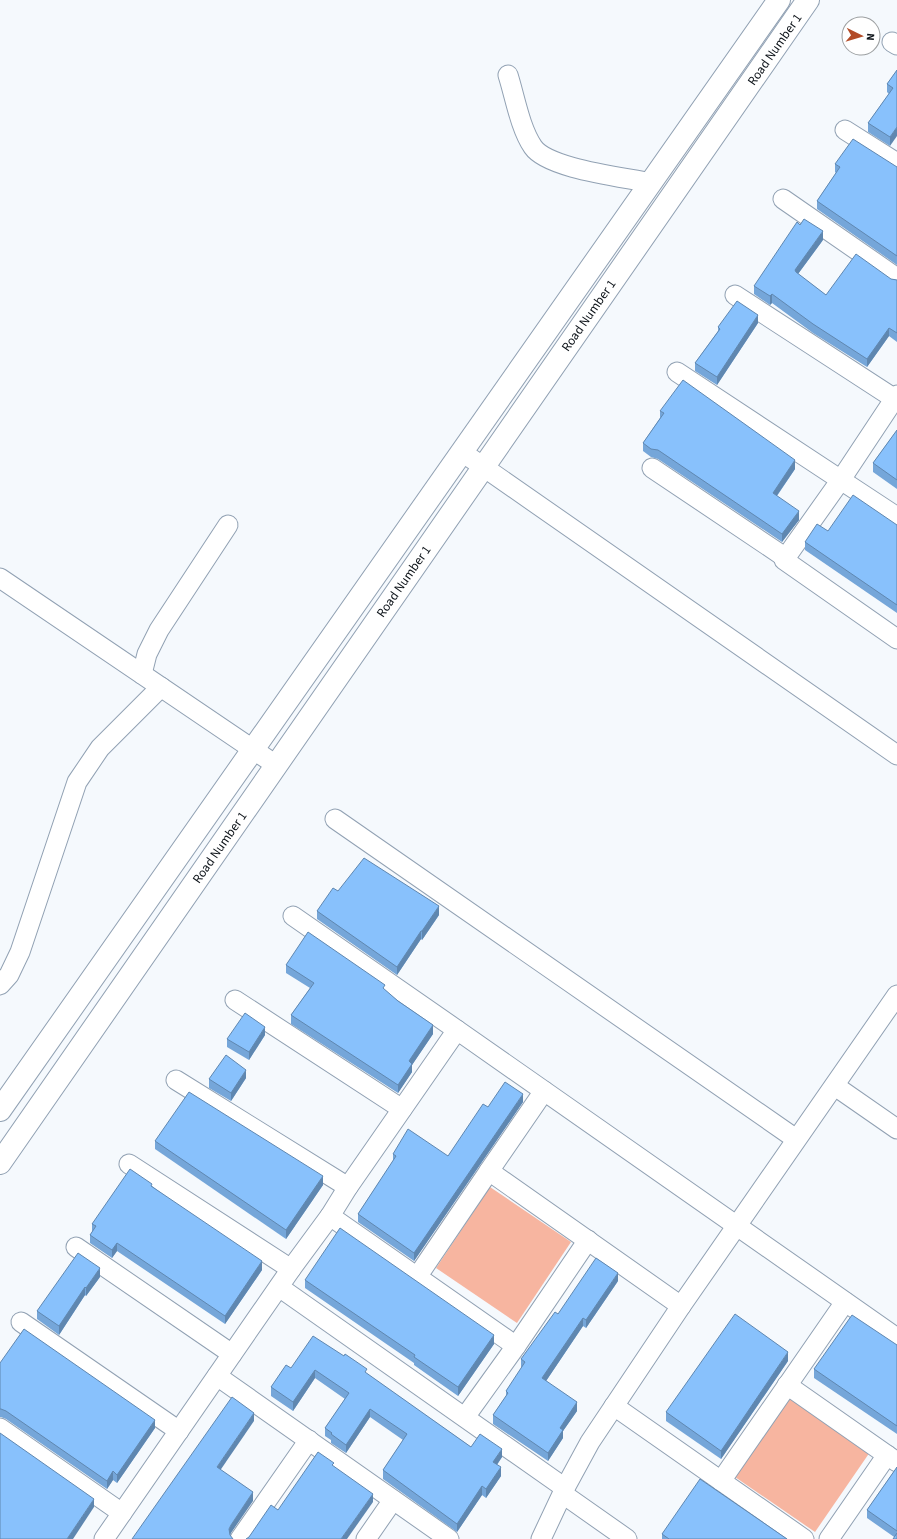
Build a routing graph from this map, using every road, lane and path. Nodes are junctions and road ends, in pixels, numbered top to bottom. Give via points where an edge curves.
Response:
1 (780, 0) edge
2 (808, 0) edge
3 (508, 75) dead end
4 (845, 130) dead end
5 (897, 163) edge
6 (651, 183) junction
7 (784, 199) dead end
8 (897, 278) edge
9 (735, 295) dead end
10 (677, 372) dead end
11 (896, 397) edge
12 (462, 452) junction
13 (483, 466) junction
14 (652, 468) dead end
15 (840, 481) junction
16 (897, 517) edge
17 (228, 525) dead end
18 (786, 558) junction
19 (0, 578) edge
20 (897, 639) edge
21 (142, 674) junction
22 (161, 687) junction
23 (253, 750) junction
24 (897, 755) edge
25 (276, 765) junction
26 (335, 819) dead end
27 (293, 916) dead end
28 (0, 985) edge
29 (897, 995) edge
30 (235, 1000) dead end
31 (457, 1030) junction
32 (176, 1080) dead end
33 (835, 1086) junction
34 (544, 1091) junction
35 (402, 1109) junction
36 (0, 1110) edge
37 (897, 1129) edge
38 (796, 1140) junction
39 (0, 1162) edge
40 (129, 1164) dead end
41 (489, 1171) junction
42 (348, 1187) junction
43 (330, 1216) junction
44 (737, 1226) junction
45 (588, 1240) junction
46 (76, 1247) dead end
47 (291, 1269) junction
48 (417, 1277) junction
49 (278, 1287) junction
50 (845, 1302) junction
51 (681, 1306) junction
52 (22, 1322) dead end
53 (897, 1338) edge
54 (516, 1346) junction
55 (232, 1354) junction
56 (217, 1376) junction
57 (787, 1385) junction
58 (614, 1406) junction
59 (465, 1417) junction
60 (0, 1428) edge
61 (179, 1431) junction
62 (309, 1440) junction
63 (892, 1458) edge
64 (721, 1481) junction
65 (564, 1491) junction
66 (393, 1500) junction
67 (122, 1513) junction
68 (104, 1539) edge
69 (240, 1539) edge
70 (366, 1539) edge
71 (449, 1539) edge
72 (541, 1539) edge
73 (627, 1539) edge
74 (804, 1539) edge
75 (829, 1539) edge

1 - 6 street, Road Number 1
2 - 13 street, Road Number 1
3 - 6 street via 524,128 533,148 545,159 566,166
4 - 5 street
6 - 12 street, Road Number 1
7 - 8 street
9 - 11 street
10 - 15 street
11 - 15 street
12 - 13 street
12 - 23 street, Road Number 1
13 - 24 street
13 - 25 street, Road Number 1
14 - 18 street
15 - 16 street
15 - 18 street
17 - 21 street via 159,630 147,654
18 - 20 street via 784,560
19 - 21 street
21 - 22 street
22 - 23 street
22 - 28 street via 100,748 77,782 20,952 9,975
23 - 25 street
23 - 36 street, Road Number 1
25 - 39 street, Road Number 1
26 - 38 street
27 - 31 street
29 - 33 street
30 - 35 street
31 - 34 street
31 - 35 street
32 - 42 street
33 - 37 street
33 - 38 street
34 - 41 street
34 - 44 street
35 - 42 street
38 - 44 street
40 - 47 street
41 - 45 street
41 - 48 street
42 - 43 street
43 - 47 street
43 - 48 street
44 - 50 street
44 - 51 street
45 - 51 street
45 - 54 street
46 - 55 street
47 - 49 street
48 - 54 street
49 - 55 street
49 - 59 street
50 - 53 street
50 - 57 street
51 - 58 street
52 - 61 street
54 - 59 street
55 - 56 street
56 - 61 street
56 - 62 street
57 - 63 street
57 - 64 street
58 - 64 street
58 - 65 street via 590,1442
59 - 65 street
60 - 67 street
61 - 67 street
62 - 66 street
62 - 69 street
63 - 75 street
64 - 74 street
65 - 72 street
65 - 73 street
66 - 70 street
66 - 71 street
67 - 68 street

